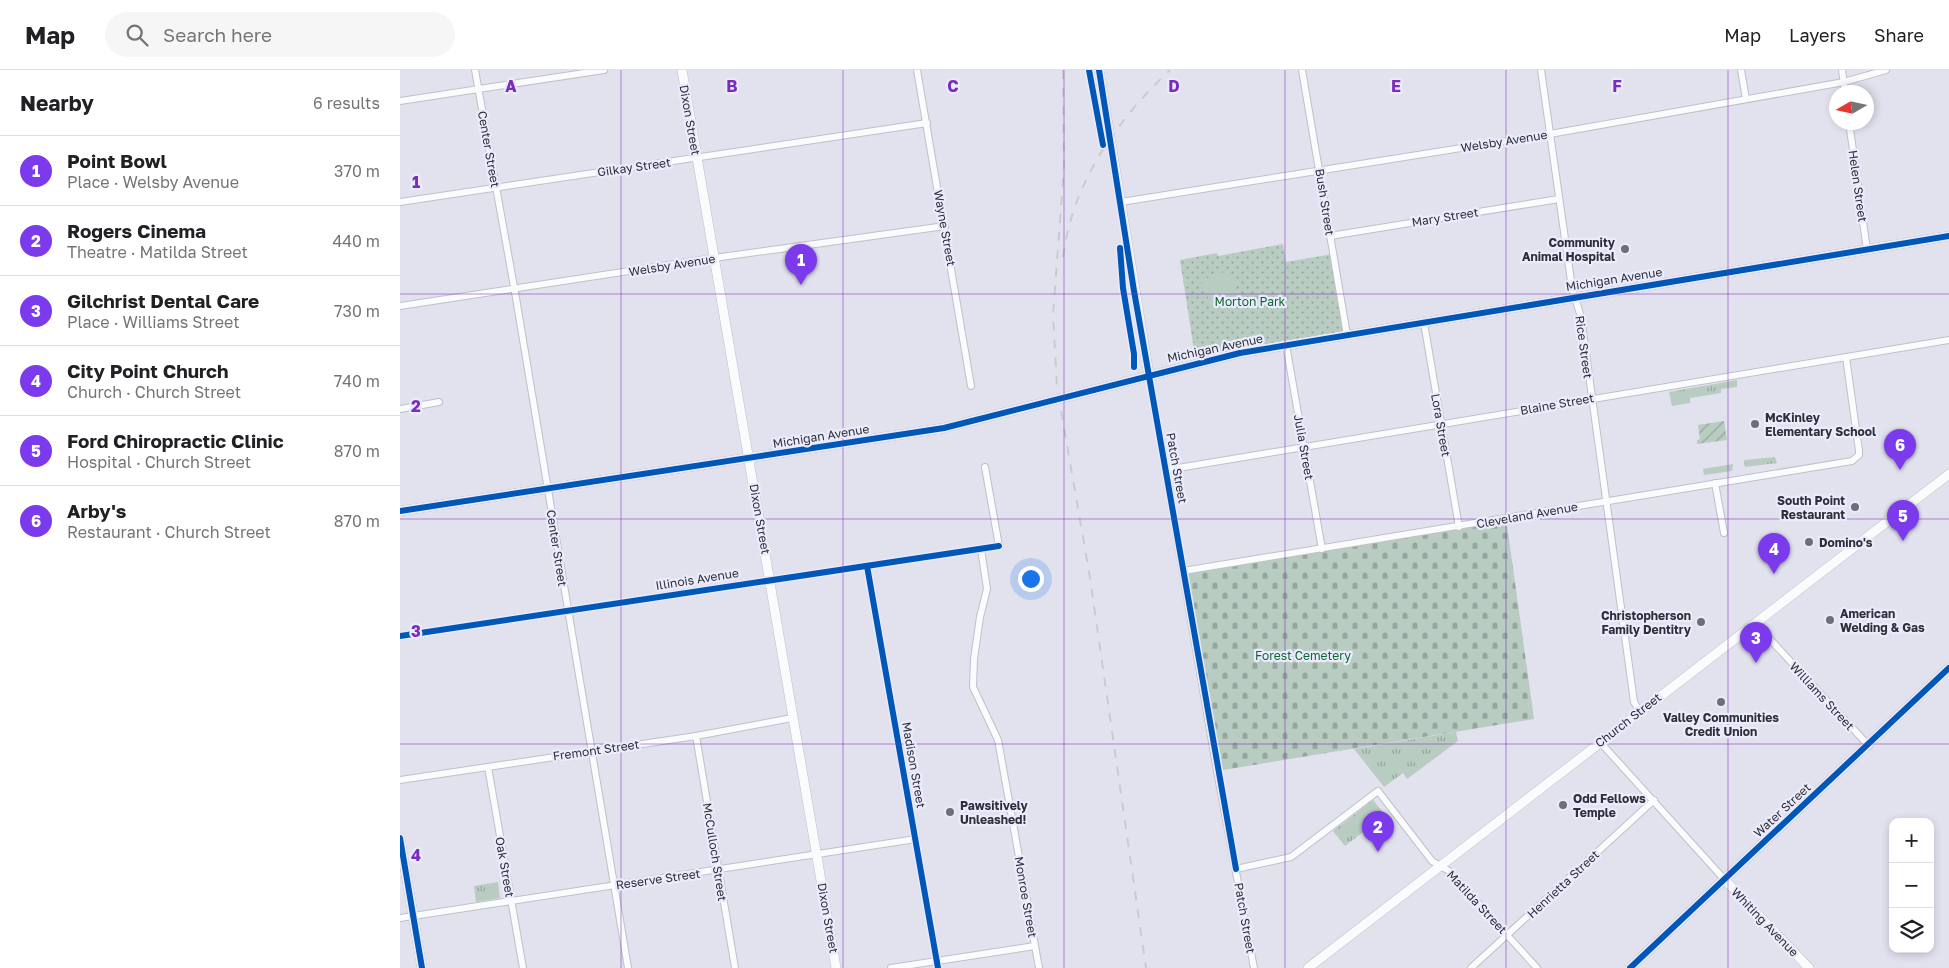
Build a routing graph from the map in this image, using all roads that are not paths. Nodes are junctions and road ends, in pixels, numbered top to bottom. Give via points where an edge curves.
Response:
1 (475, 70) edge
2 (604, 70) edge
3 (682, 70) edge
4 (917, 70) edge
5 (1099, 70) edge
6 (1302, 70) edge
7 (1541, 70) edge
8 (1741, 70) edge
9 (1842, 70) edge
10 (1886, 70) edge
11 (1844, 82) junction
12 (1844, 85) edge
13 (478, 89) junction
14 (1746, 99) junction
15 (400, 101) edge
16 (926, 123) junction
17 (1850, 130) edge
18 (1550, 134) junction
19 (697, 158) junction
20 (1320, 171) junction
21 (495, 187) junction
22 (1559, 199) junction
23 (400, 202) edge
24 (1121, 202) junction
25 (945, 226) junction
26 (1330, 236) junction
27 (1949, 236) edge
28 (1867, 250) junction
29 (714, 258) junction
30 (515, 289) junction
31 (1575, 296) junction
32 (400, 306) edge
33 (1424, 323) junction
34 (1347, 335) junction
35 (1949, 340) edge
36 (1286, 345) junction
37 (1846, 357) junction
38 (1149, 375) junction
39 (972, 386) dead end
40 (1592, 398) junction
41 (439, 402) dead end
42 (400, 409) edge
43 (1441, 424) junction
44 (1304, 447) junction
45 (748, 459) junction
46 (985, 468) dead end
47 (1166, 470) junction
48 (1949, 474) edge
49 (1716, 482) junction
50 (548, 488) junction
51 (1606, 501) junction
52 (400, 511) edge
53 (1459, 527) junction
54 (1724, 534) dead end
55 (981, 549) junction
56 (1322, 549) junction
57 (867, 566) junction
58 (1184, 571) junction
59 (770, 579) junction
60 (567, 611) junction
61 (1755, 623) junction
62 (400, 636) edge
63 (1949, 668) edge
64 (1640, 712) junction
65 (792, 718) junction
66 (696, 736) junction
67 (1600, 742) junction
68 (1869, 746) junction
69 (592, 751) junction
70 (488, 766) junction
71 (400, 780) edge
72 (1654, 800) junction
73 (400, 838) edge
74 (916, 839) junction
75 (816, 854) junction
76 (1440, 866) junction
77 (1236, 869) junction
78 (718, 870) junction
79 (1724, 879) junction
80 (614, 886) junction
81 (511, 902) junction
82 (413, 916) junction
83 (400, 918) edge
84 (1508, 935) junction
85 (1035, 946) junction
86 (937, 965) edge
87 (422, 968) edge
88 (523, 968) edge
89 (628, 968) edge
90 (735, 968) edge
91 (836, 968) edge
92 (891, 968) edge
93 (1039, 968) edge
94 (1254, 968) edge
95 (1308, 968) edge
96 (1471, 968) edge
97 (1537, 968) edge
98 (1630, 968) edge
99 (1809, 968) edge

1 - 13 street, Center Street
2 - 13 street
3 - 19 street, Dixon Street
4 - 16 street, Wayne Street
5 - 24 street, Patch Street
6 - 20 street, Bush Street
7 - 18 street, Rice Street
8 - 14 street
9 - 11 street
10 - 11 street, Welsby Avenue
11 - 12 street
11 - 14 street, Welsby Avenue
13 - 15 street
13 - 21 street, Center Street
14 - 18 street, Welsby Avenue
16 - 19 street, Gilkay Street
16 - 25 street, Wayne Street
17 - 28 street, Helen Street
18 - 20 street, Welsby Avenue
18 - 22 street, Rice Street
19 - 21 street, Gilkay Street
19 - 29 street, Dixon Street
20 - 24 street, Welsby Avenue
20 - 26 street, Bush Street
21 - 23 street, Gilkay Street
21 - 30 street, Center Street
22 - 26 street, Mary Street
22 - 31 street, Rice Street
24 - 38 street, Patch Street
25 - 29 street, Welsby Avenue
25 - 39 street, Wayne Street
26 - 34 street, Bush Street
27 - 28 street, Michigan Avenue
28 - 31 street, Michigan Avenue
29 - 30 street, Welsby Avenue
29 - 45 street, Dixon Street
30 - 32 street, Welsby Avenue
30 - 50 street, Center Street
31 - 33 street, Michigan Avenue
31 - 40 street, Rice Street
33 - 34 street, Michigan Avenue
33 - 43 street, Lora Street
34 - 36 street, Michigan Avenue
35 - 37 street, Blaine Street
36 - 38 street, Michigan Avenue
36 - 44 street, Julia Street
37 - 40 street, Blaine Street
37 - 49 street, Cleveland Avenue via 1859,455 1852,460
38 - 45 street, Michigan Avenue via 944,428
38 - 47 street, Patch Street
40 - 43 street, Blaine Street
40 - 51 street, Rice Street
41 - 42 street
43 - 44 street, Blaine Street
43 - 53 street, Lora Street
44 - 47 street, Blaine Street
44 - 56 street, Julia Street
45 - 50 street, Michigan Avenue
45 - 59 street, Dixon Street
46 - 55 street, Illinois Avenue via 999,546
47 - 58 street, Patch Street
48 - 61 street, Church Street
49 - 51 street, Cleveland Avenue
49 - 54 street
50 - 52 street, Michigan Avenue
50 - 60 street, Center Street
51 - 53 street, Cleveland Avenue
51 - 64 street, Rice Street via 1634,704
53 - 56 street, Cleveland Avenue
55 - 57 street, Illinois Avenue
55 - 85 street, Monroe Street via 987,589 975,651 973,687 998,740
56 - 58 street, Cleveland Avenue
57 - 59 street, Illinois Avenue
57 - 74 street, Madison Street
58 - 77 street, Patch Street
59 - 60 street, Illinois Avenue
59 - 65 street, Dixon Street
60 - 62 street, Illinois Avenue
60 - 69 street, Center Street
61 - 64 street, Church Street
61 - 68 street, Williams Street
63 - 68 street, Water Street
64 - 67 street, Church Street
65 - 66 street, Fremont Street
65 - 75 street, Dixon Street
66 - 69 street, Fremont Street
66 - 78 street, McCulloch Street
67 - 72 street, Whiting Avenue
67 - 76 street, Church Street
68 - 79 street, Water Street
69 - 70 street, Fremont Street
69 - 80 street, Center Street
70 - 71 street, Fremont Street
70 - 81 street, Oak Street
72 - 79 street, Whiting Avenue
72 - 84 street, Henrietta Street
73 - 82 street
74 - 75 street, Reserve Street
74 - 86 street, Madison Street
75 - 78 street, Reserve Street
75 - 91 street, Dixon Street
76 - 77 street, Matilda Street via 1432,861 1378,791 1291,857
76 - 84 street, Matilda Street via 1450,871
76 - 95 street, Church Street
77 - 94 street, Patch Street
78 - 80 street, Reserve Street
78 - 90 street, McCulloch Street
79 - 98 street, Water Street
79 - 99 street, Whiting Avenue
80 - 81 street, Reserve Street
80 - 89 street, Center Street
81 - 82 street, Reserve Street
81 - 88 street, Oak Street
82 - 83 street, Reserve Street
82 - 87 street
84 - 96 street, Henrietta Street
84 - 97 street, Matilda Street
85 - 86 street
85 - 93 street, Monroe Street
86 - 92 street

